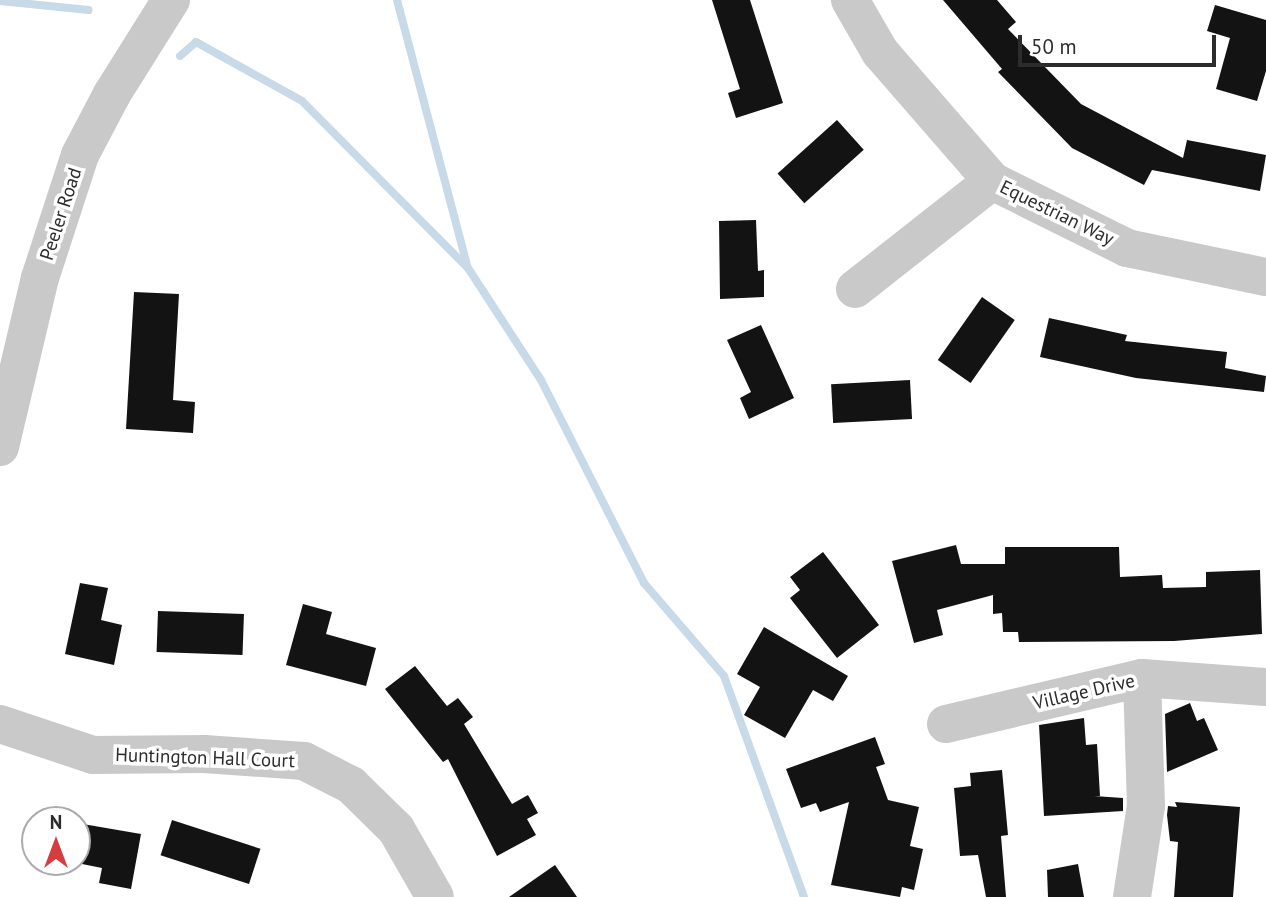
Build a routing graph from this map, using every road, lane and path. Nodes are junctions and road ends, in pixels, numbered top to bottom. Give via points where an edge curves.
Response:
1 (171, 0) edge
2 (850, 0) edge
3 (992, 181) junction
4 (1266, 277) edge
5 (855, 289) dead end
6 (0, 447) edge
7 (1142, 678) junction
8 (1266, 687) edge
9 (0, 724) edge
10 (946, 724) dead end
11 (435, 897) edge
12 (1132, 897) edge

1 - 6 street, Peeler Road via 112,94 80,156 40,278
2 - 3 street, Equestrian Way via 880,52
3 - 4 street, Equestrian Way via 1127,248
3 - 5 street
7 - 8 street, Village Drive
7 - 10 street, Village Drive
7 - 12 street via 1146,806
9 - 11 street, Huntington Hall Court via 93,755 204,754 304,761 351,785 396,829

